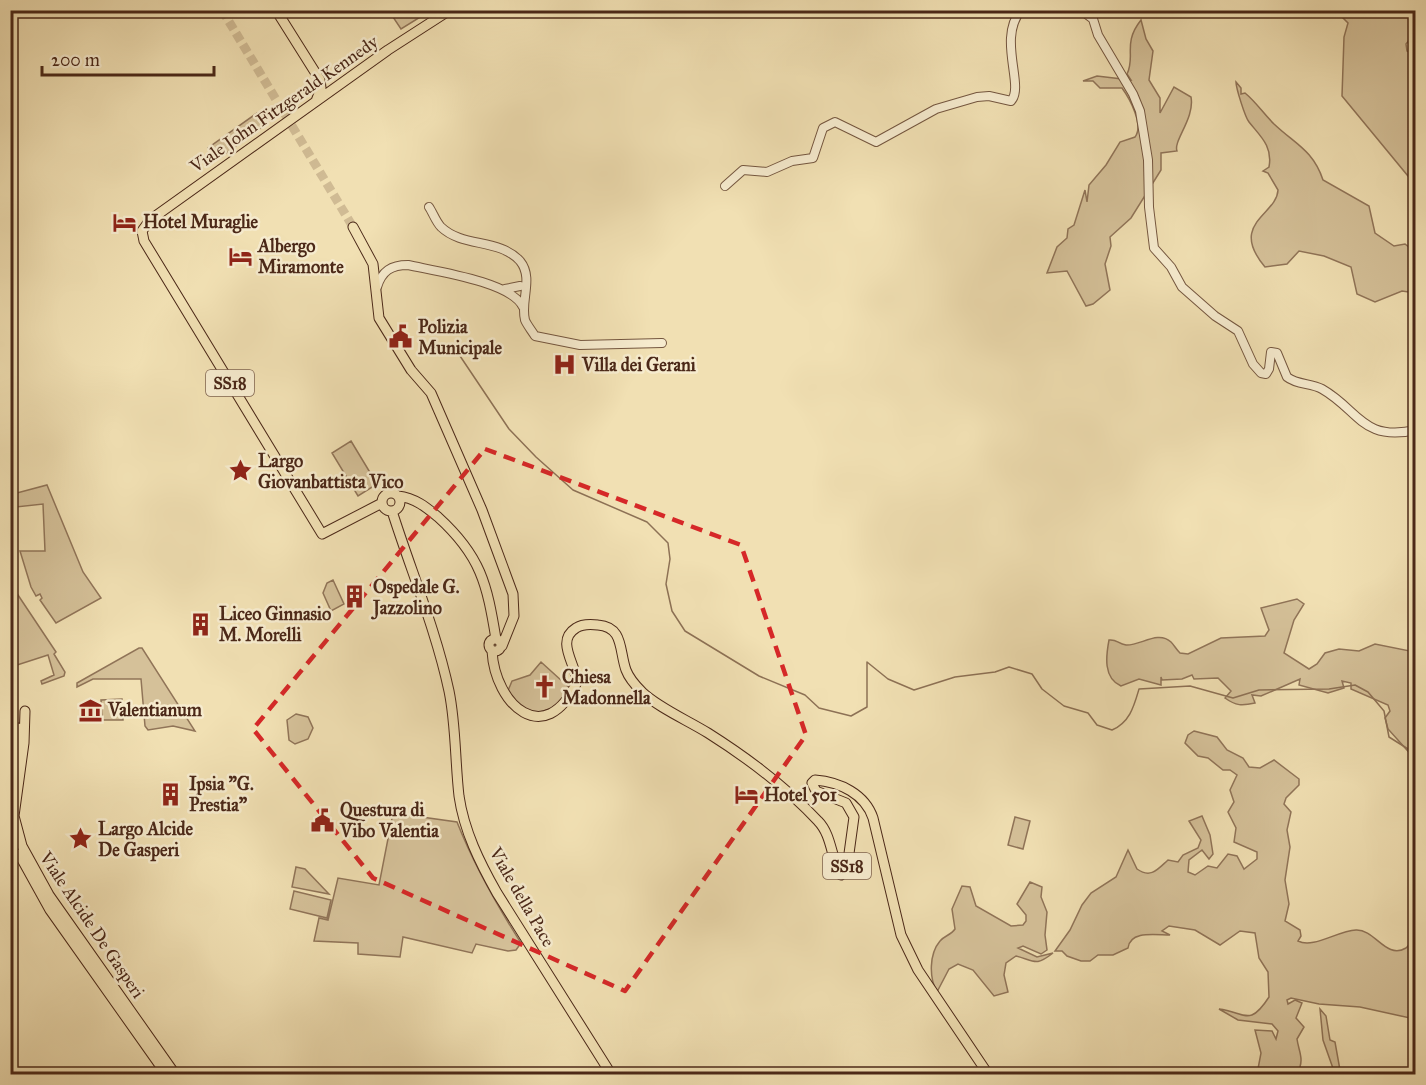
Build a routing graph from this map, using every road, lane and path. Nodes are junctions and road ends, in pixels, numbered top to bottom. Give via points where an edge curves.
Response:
1 (276, 10) edge
2 (450, 10) edge
3 (1021, 10) edge
4 (1081, 10) edge
5 (314, 103) junction
6 (725, 186) dead end
7 (429, 207) dead end
8 (353, 227) tunnel mouth
9 (373, 264) junction
10 (387, 270) junction
11 (377, 287) junction
12 (520, 292) junction
13 (663, 343) dead end
14 (1416, 430) edge
15 (398, 496) junction
16 (382, 503) junction
17 (392, 512) junction
18 (497, 644) junction
19 (10, 794) edge
20 (10, 829) edge
21 (166, 1074) edge
22 (175, 1074) edge
23 (611, 1074) edge
24 (988, 1074) edge

1 - 5 main road via 320,80 320,92
2 - 5 main road, Viale John Fitzgerald Kennedy / SS18
3 - 6 street via 1011,33 1016,91 1011,100 977,97 936,109 876,142 835,122 824,128 813,158 792,161 767,172 743,170
4 - 14 street via 1093,19 1140,111 1148,159 1154,249 1171,267 1182,287 1238,331 1261,373 1266,374 1269,369 1271,352 1277,353 1287,377 1330,393 1362,423 1389,432
5 - 16 main road, Viale John Fitzgerald Kennedy / SS18 via 150,220 142,231 144,241 322,534
7 - 12 street via 440,226 455,236 499,246 513,254 523,264 525,275
8 - 9 main road
9 - 10 street
9 - 11 main road
10 - 11 street
10 - 12 street via 408,265
11 - 18 main road via 379,318 411,370 431,393 482,510 513,594 514,616 508,633
12 - 13 street via 525,320 535,336 580,345
15 - 16 main road via 387,493
15 - 17 main road via 400,504
15 - 18 main road, SS18 via 424,505 470,551 490,598
16 - 17 main road
17 - 23 main road, Viale della Pace via 444,668 459,796 467,831 497,893
18 - 24 main road, SS18 via 497,676 516,708 539,718 549,714 577,682 567,653 570,633 577,626 604,625 615,632 626,671 644,694 764,773 820,823 841,875 847,868 854,817 846,803 816,790 812,783 824,781 861,797 873,818 901,935 918,970
19 - 22 main road, Viale Alcide De Gasperi via 22,710 24,743 14,816 21,846 49,895
20 - 21 main road, Viale Alcide De Gasperi via 27,873 50,910

